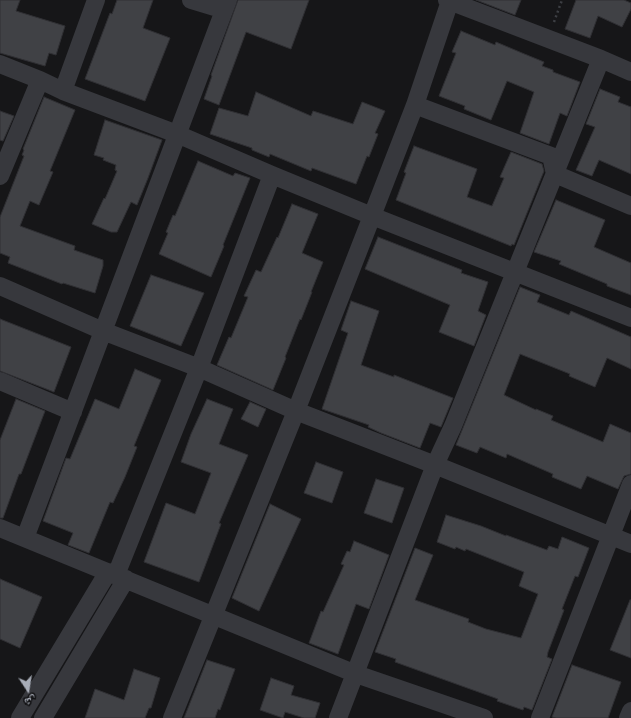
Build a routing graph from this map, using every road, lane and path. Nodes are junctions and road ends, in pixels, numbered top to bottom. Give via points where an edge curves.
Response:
1 (96, 0) edge
2 (191, 0) edge
3 (562, 0) edge
4 (448, 1) edge
5 (226, 5) edge
6 (547, 39) junction
7 (601, 59) junction
8 (0, 64) edge
9 (631, 72) edge
10 (40, 80) junction
11 (63, 91) junction
12 (415, 105) junction
13 (177, 134) junction
14 (2, 166) edge
15 (555, 174) junction
16 (272, 176) junction
17 (631, 206) edge
18 (372, 216) junction
19 (515, 271) junction
20 (0, 286) edge
21 (631, 318) edge
22 (103, 331) junction
23 (199, 368) junction
24 (0, 381) edge
25 (296, 411) junction
26 (73, 412) junction
27 (435, 465) junction
28 (631, 484) edge
29 (0, 528) edge
30 (610, 536) junction
31 (25, 538) junction
32 (631, 544) edge
33 (117, 576) junction
34 (213, 615) junction
35 (356, 674) junction
36 (631, 711) edge
37 (20, 718) edge
38 (43, 718) edge
39 (172, 718) edge
40 (338, 718) edge
41 (484, 718) edge
42 (540, 718) edge
43 (628, 718) edge

1 - 11 street
2 - 5 street
3 - 6 path
4 - 6 street
4 - 12 street
5 - 13 street
6 - 7 street
7 - 9 street
7 - 15 street
8 - 10 street
10 - 11 street
10 - 14 street
11 - 13 street
12 - 15 street via 551,156
12 - 18 street
13 - 16 street
13 - 22 street
15 - 17 street
15 - 19 street
16 - 18 street
16 - 23 street
18 - 19 street
18 - 25 street
19 - 21 street
19 - 27 street
20 - 22 street
22 - 23 street
22 - 26 street
23 - 25 street
23 - 33 street
24 - 26 street
25 - 27 street
25 - 34 street
26 - 31 street
27 - 30 street
27 - 35 street
28 - 30 street
29 - 31 street
30 - 32 street
30 - 42 street
31 - 33 street
33 - 34 street
33 - 37 street
33 - 38 street
34 - 35 street
34 - 39 street
35 - 40 street
35 - 41 street
36 - 43 street

